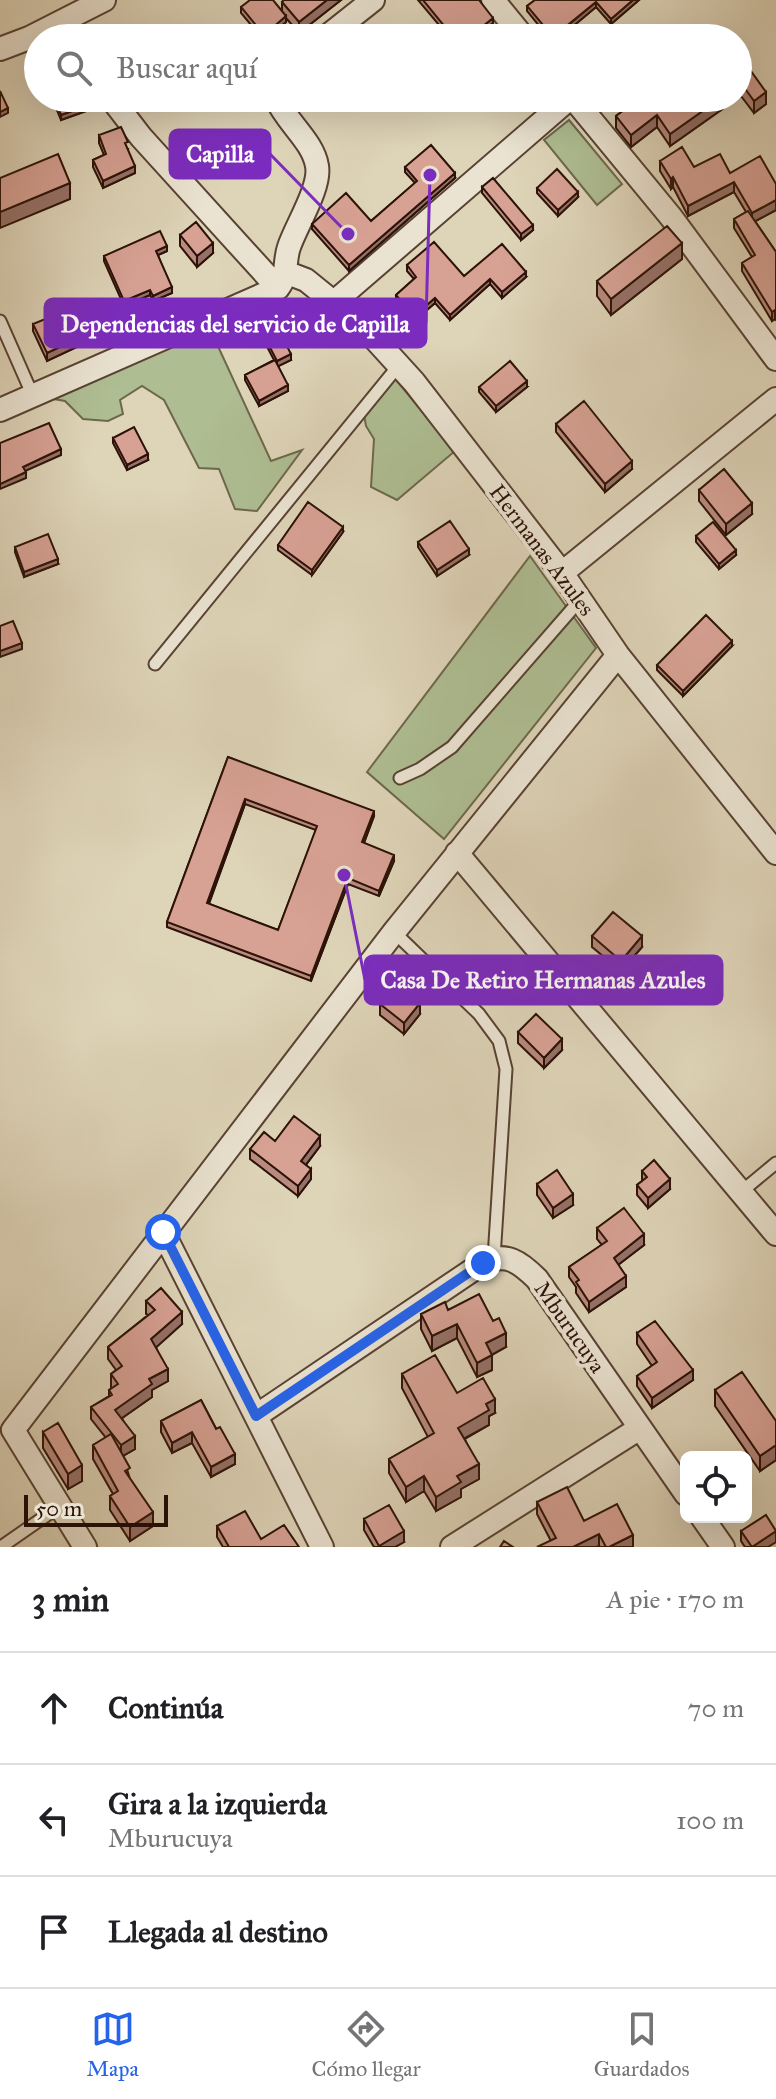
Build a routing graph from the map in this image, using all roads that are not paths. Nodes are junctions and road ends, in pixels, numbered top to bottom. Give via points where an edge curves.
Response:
1 (104, 0) edge
2 (373, 0) edge
3 (493, 0) edge
4 (71, 24) edge
5 (343, 24) edge
6 (513, 24) edge
7 (24, 42) edge
8 (0, 49) edge
9 (122, 112) edge
10 (283, 112) edge
11 (556, 112) edge
12 (584, 112) edge
13 (282, 280) junction
14 (333, 303) junction
15 (0, 321) edge
16 (776, 359) edge
17 (399, 365) junction
18 (33, 396) junction
19 (776, 399) edge
20 (0, 410) edge
21 (562, 573) junction
22 (580, 600) junction
23 (618, 655) junction
24 (155, 664) dead end
25 (400, 778) dead end
26 (457, 853) junction
27 (776, 853) edge
28 (394, 932) junction
29 (776, 1163) edge
30 (741, 1192) junction
31 (163, 1232) junction
32 (776, 1234) edge
33 (494, 1258) junction
34 (256, 1416) junction
35 (640, 1428) junction
36 (680, 1485) edge
37 (60, 1506) junction
38 (706, 1523) edge
39 (1, 1547) edge
40 (85, 1547) edge
41 (322, 1547) edge
42 (452, 1547) edge
43 (723, 1547) edge

1 - 4 street
2 - 5 street
3 - 6 street
7 - 8 street
9 - 13 street, Hermanas Azules
10 - 13 street via 318,168
11 - 14 street
12 - 16 street via 671,217
13 - 14 street, Hermanas Azules via 306,280
13 - 18 street
14 - 17 street, Hermanas Azules
15 - 18 lane
17 - 21 street, Hermanas Azules
17 - 24 lane
18 - 20 street
19 - 21 street
21 - 22 street, Hermanas Azules
22 - 23 street, Hermanas Azules
22 - 25 lane via 452,747
23 - 26 street
23 - 27 street, Hermanas Azules
26 - 28 street
26 - 30 street
28 - 31 street
28 - 33 lane via 479,1014 499,1041 506,1069
29 - 30 lane
30 - 32 street
31 - 34 street
31 - 37 street via 13,1430
33 - 34 street
33 - 35 street, Mburucuya via 516,1261 537,1279
34 - 41 street
35 - 36 street, Mburucuya
35 - 42 street
37 - 39 lane
37 - 40 street
38 - 43 street

